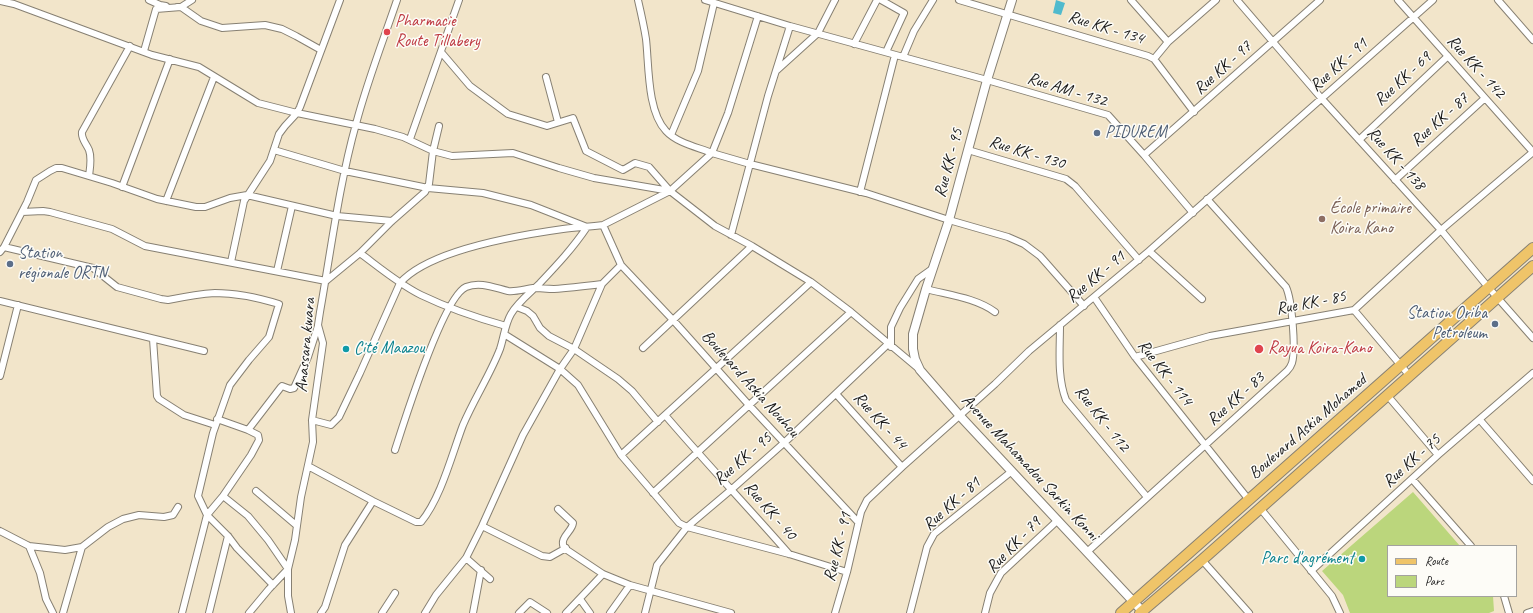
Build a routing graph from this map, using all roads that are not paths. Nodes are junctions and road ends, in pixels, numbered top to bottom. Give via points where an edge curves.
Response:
1 (149, 0) edge
2 (192, 0) edge
3 (340, 0) edge
4 (397, 0) edge
5 (459, 0) edge
6 (638, 0) edge
7 (705, 0) edge
8 (835, 0) edge
9 (877, 0) edge
10 (881, 0) edge
11 (933, 0) edge
12 (958, 0) edge
13 (1012, 0) edge
14 (1130, 0) edge
15 (1216, 0) edge
16 (1237, 0) edge
17 (1320, 0) edge
18 (1398, 0) edge
19 (1433, 0) edge
20 (1498, 0) edge
21 (0, 1) edge
22 (714, 3) junction
23 (724, 3) edge
24 (181, 7) junction
25 (1008, 14) junction
26 (758, 16) junction
27 (1413, 18) junction
28 (790, 26) junction
29 (818, 33) junction
30 (1532, 36) edge
31 (1168, 42) junction
32 (1273, 42) junction
33 (854, 44) junction
34 (130, 46) junction
35 (321, 50) junction
36 (144, 51) junction
37 (441, 52) junction
38 (886, 52) junction
39 (895, 55) junction
40 (1448, 56) junction
41 (904, 57) junction
42 (170, 59) junction
43 (1154, 59) junction
44 (776, 71) junction
45 (214, 77) junction
46 (546, 77) dead end
47 (988, 80) junction
48 (1485, 98) junction
49 (1322, 99) junction
50 (1194, 112) junction
51 (297, 113) junction
52 (558, 122) junction
53 (355, 125) junction
54 (439, 126) dead end
55 (671, 135) junction
56 (410, 139) junction
57 (1359, 140) junction
58 (274, 150) junction
59 (968, 150) junction
60 (433, 151) junction
61 (1533, 152) edge
62 (712, 153) junction
63 (1144, 156) junction
64 (750, 164) junction
65 (345, 171) junction
66 (89, 176) junction
67 (1396, 180) junction
68 (122, 187) junction
69 (428, 188) junction
70 (670, 191) junction
71 (860, 192) junction
72 (247, 195) junction
73 (1207, 199) junction
74 (166, 201) junction
75 (292, 206) junction
76 (22, 212) junction
77 (1193, 213) junction
78 (337, 216) junction
79 (392, 220) junction
80 (948, 220) junction
81 (602, 225) junction
82 (587, 227) junction
83 (1441, 230) junction
84 (731, 235) junction
85 (752, 246) junction
86 (1533, 248) edge
87 (2, 250) edge
88 (1149, 251) junction
89 (360, 253) junction
90 (1139, 260) junction
91 (231, 262) junction
92 (621, 264) junction
93 (1533, 266) edge
94 (932, 269) junction
95 (277, 271) junction
96 (326, 281) junction
97 (810, 282) junction
98 (400, 283) junction
99 (602, 284) junction
100 (1488, 287) junction
101 (534, 288) junction
102 (926, 289) junction
103 (1497, 297) junction
104 (1094, 298) junction
105 (1202, 299) dead end
106 (0, 301) edge
107 (18, 305) junction
108 (449, 306) junction
109 (1084, 306) junction
110 (517, 307) junction
111 (1354, 310) junction
112 (852, 312) junction
113 (995, 312) dead end
114 (674, 320) junction
115 (1292, 321) junction
116 (318, 325) junction
117 (1060, 325) junction
118 (506, 326) junction
119 (504, 334) junction
120 (913, 334) joint
121 (1533, 338) edge
122 (153, 339) junction
123 (890, 346) junction
124 (643, 348) dead end
125 (574, 349) junction
126 (204, 351) dead end
127 (1135, 357) junction
128 (1401, 366) junction
129 (560, 369) junction
130 (717, 369) junction
131 (920, 370) junction
132 (1533, 373) edge
133 (1409, 375) junction
134 (0, 376) edge
135 (837, 395) junction
136 (1387, 395) junction
137 (748, 404) junction
138 (665, 415) junction
139 (960, 416) junction
140 (312, 420) junction
141 (1480, 420) junction
142 (216, 422) junction
143 (658, 422) junction
144 (248, 430) junction
145 (785, 442) junction
146 (1204, 445) junction
147 (395, 450) dead end
148 (697, 453) junction
149 (621, 455) junction
150 (1438, 455) junction
151 (308, 466) junction
152 (902, 467) junction
153 (1012, 471) junction
154 (1412, 479) junction
155 (1533, 481) edge
156 (732, 489) junction
157 (256, 491) dead end
158 (653, 493) junction
159 (223, 496) junction
160 (1148, 496) junction
161 (1249, 500) junction
162 (373, 501) junction
163 (178, 507) dead end
164 (1260, 508) junction
165 (558, 509) dead end
166 (207, 515) junction
167 (1058, 520) junction
168 (858, 522) junction
169 (296, 525) junction
170 (482, 526) junction
171 (687, 527) junction
172 (0, 531) edge
173 (228, 536) junction
174 (1470, 545) edge
175 (29, 546) junction
176 (82, 547) junction
177 (566, 548) junction
178 (1086, 552) junction
179 (789, 554) junction
180 (466, 558) junction
181 (1202, 560) junction
182 (288, 569) junction
183 (481, 570) junction
184 (1311, 571) junction
185 (847, 572) junction
186 (603, 574) junction
187 (490, 579) dead end
188 (273, 585) junction
189 (630, 585) junction
190 (652, 590) junction
191 (395, 593) dead end
192 (1504, 597) edge
193 (580, 599) junction
194 (1134, 601) junction
195 (1533, 610) edge
196 (1142, 612) edge
197 (53, 613) edge
198 (63, 613) edge
199 (182, 613) edge
200 (209, 613) edge
201 (249, 613) edge
202 (291, 613) edge
203 (321, 613) edge
204 (382, 613) edge
205 (425, 613) edge
206 (473, 613) edge
207 (519, 613) edge
208 (547, 613) edge
209 (566, 613) edge
210 (590, 613) edge
211 (610, 613) edge
212 (645, 613) edge
213 (731, 613) edge
214 (835, 613) edge
215 (910, 613) edge
216 (985, 613) edge
217 (1121, 613) edge
218 (1249, 613) edge
219 (1340, 613) edge
220 (1509, 613) edge
221 (1527, 613) edge

1 - 24 street via 160,5
2 - 24 street
3 - 35 street
4 - 53 street
5 - 37 street
6 - 55 street via 646,37 647,68 655,111 662,126
7 - 22 street, Rue AM - 132
8 - 29 street
9 - 33 street
10 - 38 street via 904,13
11 - 41 street via 914,31
12 - 25 street, Rue KK - 134
13 - 25 street, Rue KK - 95
14 - 31 street
15 - 31 street
16 - 32 street, Rue KK - 138
17 - 32 street, Rue KK - 97
18 - 27 street, Rue KK - 142
19 - 27 street, Rue KK - 91
20 - 30 street
21 - 34 street
22 - 23 street, Rue AM - 132
22 - 55 street via 698,71
23 - 26 street, Rue AM - 132
24 - 35 street via 201,21 222,28 265,25 282,29
24 - 36 street via 156,9
25 - 43 street, Rue KK - 134 via 1142,53
25 - 47 street, Rue KK - 95
26 - 28 street, Rue AM - 132
26 - 62 street via 726,119
27 - 40 street, Rue KK - 142
27 - 49 street, Rue KK - 91
28 - 29 street, Rue AM - 132
28 - 44 street
29 - 33 street, Rue AM - 132
29 - 44 street
31 - 43 street
32 - 49 street, Rue KK - 138
32 - 50 street, Rue KK - 97
33 - 38 street, Rue AM - 132
34 - 36 street
34 - 66 street via 81,135 90,155
35 - 51 street
36 - 42 street
37 - 52 street via 470,86 508,114 547,126
37 - 56 street
38 - 39 street, Rue AM - 132
39 - 41 street, Rue AM - 132
39 - 71 street
40 - 48 street, Rue KK - 142
40 - 57 street, Rue KK - 69
41 - 47 street, Rue AM - 132
42 - 45 street via 199,67
42 - 68 street
43 - 50 street, Rue KK - 134
44 - 64 street
45 - 51 street via 258,103
45 - 74 street
46 - 52 street
47 - 59 street, Rue KK - 95
47 - 63 street, Rue AM - 132 via 1108,115
48 - 61 street, Rue KK - 142
48 - 67 street, Rue KK - 87
49 - 57 street, Rue KK - 138
49 - 73 street, Rue KK - 91
50 - 63 street, Rue KK - 97
51 - 53 street
51 - 58 street via 279,134
52 - 70 street via 573,118 586,151 623,170 635,163 649,166
53 - 56 street
53 - 65 street
54 - 60 street
55 - 62 street
56 - 60 street
57 - 67 street, Rue KK - 138
58 - 65 street
58 - 72 street via 265,170
59 - 80 street, Rue KK - 95
59 - 90 street, Rue KK - 130 via 1066,180 1075,186
60 - 69 street
60 - 70 street via 452,156 513,153 594,178
61 - 83 street, Rue KK - 85
62 - 64 street
62 - 70 street
63 - 77 street, Rue AM - 132
64 - 71 street
64 - 84 street
65 - 69 street
65 - 78 street
66 - 68 street
66 - 76 street via 62,168 50,171 36,180
67 - 83 street, Rue KK - 138
68 - 74 street
69 - 79 street, Anassara kwara
69 - 82 street via 482,193 531,205
70 - 81 street
70 - 84 street via 715,226
71 - 80 street
72 - 74 street via 205,207
72 - 75 street
72 - 91 street
73 - 77 street, Rue KK - 91
73 - 115 street, Rue KK - 83 via 1286,287
75 - 78 street
75 - 95 street
76 - 87 street
76 - 91 street via 50,212 112,229 145,246
77 - 88 street, Rue KK - 91
78 - 79 street
78 - 96 street
79 - 89 street, Anassara kwara
80 - 94 street, Rue KK - 95
80 - 109 street via 1024,244 1040,256
81 - 82 street
81 - 92 street, Boulevard Askia Nouhou
82 - 98 street via 550,231 458,251 407,274
82 - 101 street via 572,248
83 - 100 street, Rue KK - 138
83 - 111 street, Rue KK - 85
84 - 85 street
85 - 97 street
85 - 114 street
86 - 100 main road, Boulevard Askia Mohamed
87 - 142 street via 93,268 117,287 161,299 214,293 279,304 268,337 232,382
88 - 90 street, Rue KK - 91
88 - 105 street
89 - 96 street, Anassara kwara
89 - 98 street
90 - 104 street, Rue KK - 91
91 - 95 street
92 - 99 street
92 - 114 street, Boulevard Askia Nouhou
93 - 103 main road, Boulevard Askia Mohamed
94 - 102 street, Rue KK - 95
94 - 123 street via 918,279 900,308 891,327
95 - 96 street
96 - 116 street, Anassara kwara
97 - 112 street
97 - 130 street
98 - 108 street
98 - 140 street via 339,417 331,425
99 - 101 street via 552,289
99 - 125 street
100 - 103 street, Rue KK - 138
100 - 128 main road, Boulevard Askia Mohamed
101 - 108 street via 510,291 493,286 474,285 460,292
101 - 110 street
102 - 113 street via 973,301
102 - 120 street, Rue KK - 95
103 - 121 street, Rue KK - 138
103 - 133 main road, Boulevard Askia Mohamed
104 - 109 street, Rue KK - 91
104 - 127 street, Rue KK - 114
106 - 107 street
107 - 122 street
107 - 134 street
108 - 118 street
108 - 147 street via 424,366
109 - 117 street, Rue KK - 91
110 - 118 street
110 - 125 street via 533,316 540,328 549,336
111 - 115 street, Rue KK - 85
111 - 128 street
112 - 123 street
112 - 137 street
114 - 124 street
114 - 130 street, Boulevard Askia Nouhou
115 - 127 street, Rue KK - 85 via 1210,336
115 - 146 street, Rue KK - 83 via 1292,365
116 - 140 street, Anassara kwara via 323,344
116 - 144 street via 308,357 294,388 282,386
117 - 139 street, Rue KK - 91
117 - 160 street, Rue KK - 112 via 1060,378 1066,400
118 - 119 street
119 - 129 street
119 - 162 street via 495,362 464,424 444,478 422,520 416,522
120 - 131 street, Avenue Mahamadou Sarkin Konni via 913,349
122 - 126 street
122 - 142 street via 159,399 184,415
123 - 131 street
123 - 135 street, Rue KK - 95
125 - 129 street
125 - 143 street via 632,391
127 - 146 street, Rue KK - 114
128 - 133 street
128 - 161 main road, Boulevard Askia Mohamed
129 - 149 street via 582,390
129 - 170 street via 523,435
130 - 137 street, Boulevard Askia Nouhou
130 - 138 street
131 - 139 street, Avenue Mahamadou Sarkin Konni
132 - 141 street, Rue KK - 75
133 - 136 main road, Boulevard Askia Mohamed
135 - 145 street, Rue KK - 95
135 - 152 street, Rue KK - 44
136 - 150 street
136 - 164 main road, Boulevard Askia Mohamed
137 - 145 street, Boulevard Askia Nouhou
137 - 148 street
138 - 143 street
138 - 148 street, Rue KK - 40
139 - 152 street, Rue KK - 91
139 - 153 street, Avenue Mahamadou Sarkin Konni
140 - 151 street, Anassara kwara via 313,442
141 - 150 street, Rue KK - 75
141 - 155 street
142 - 144 street
142 - 166 street via 198,496
143 - 149 street
144 - 159 street via 258,435 259,440
145 - 156 street, Rue KK - 95
145 - 168 street, Boulevard Askia Nouhou
146 - 160 street, Rue KK - 83
146 - 161 street, Rue KK - 114
148 - 156 street, Rue KK - 40
148 - 158 street
149 - 158 street
150 - 154 street, Rue KK - 75
151 - 162 street
151 - 169 street, Anassara kwara
152 - 168 street, Rue KK - 91 via 864,504
153 - 167 street, Avenue Mahamadou Sarkin Konni
153 - 215 street, Rue KK - 81 via 934,534 927,547
154 - 174 street
154 - 184 street, Rue KK - 75
156 - 171 street, Rue KK - 95
156 - 179 street, Rue KK - 40
157 - 169 street
158 - 171 street via 679,523
159 - 166 street
159 - 182 street via 248,516
160 - 178 street, Rue KK - 83
161 - 194 main road, Boulevard Askia Mohamed
162 - 203 street via 345,545
163 - 176 street via 173,515 164,518 139,516 123,519
164 - 181 main road, Boulevard Askia Mohamed
164 - 184 street
165 - 177 street via 573,523 573,527 563,540 562,544
166 - 173 street
166 - 199 street
167 - 178 street, Avenue Mahamadou Sarkin Konni
167 - 216 street, Rue KK - 79 via 1001,573 990,593
168 - 185 street, Rue KK - 91
169 - 182 street, Anassara kwara
170 - 177 street via 542,556 550,557
170 - 180 street
171 - 179 street
171 - 190 street, Rue KK - 95 via 657,565
172 - 175 street
173 - 188 street
173 - 200 street
175 - 176 street via 65,550
175 - 197 street via 40,573 46,600
176 - 198 street
177 - 186 street
178 - 194 street, Avenue Mahamadou Sarkin Konni
179 - 185 street
180 - 183 street
180 - 205 street
181 - 196 main road, Boulevard Askia Mohamed
181 - 218 street
182 - 188 street
182 - 202 street, Anassara kwara
183 - 187 street
183 - 206 street
184 - 219 street via 1332,596
185 - 214 street, Rue KK - 91
186 - 189 street
186 - 193 street
188 - 201 street
189 - 190 street
189 - 211 street
190 - 212 street, Rue KK - 95
190 - 213 street
191 - 204 street
192 - 220 street
193 - 209 street
193 - 210 street
194 - 196 street, Avenue Mahamadou Sarkin Konni
194 - 217 main road, Boulevard Askia Mohamed
195 - 221 street
207 - 208 street via 530,602

